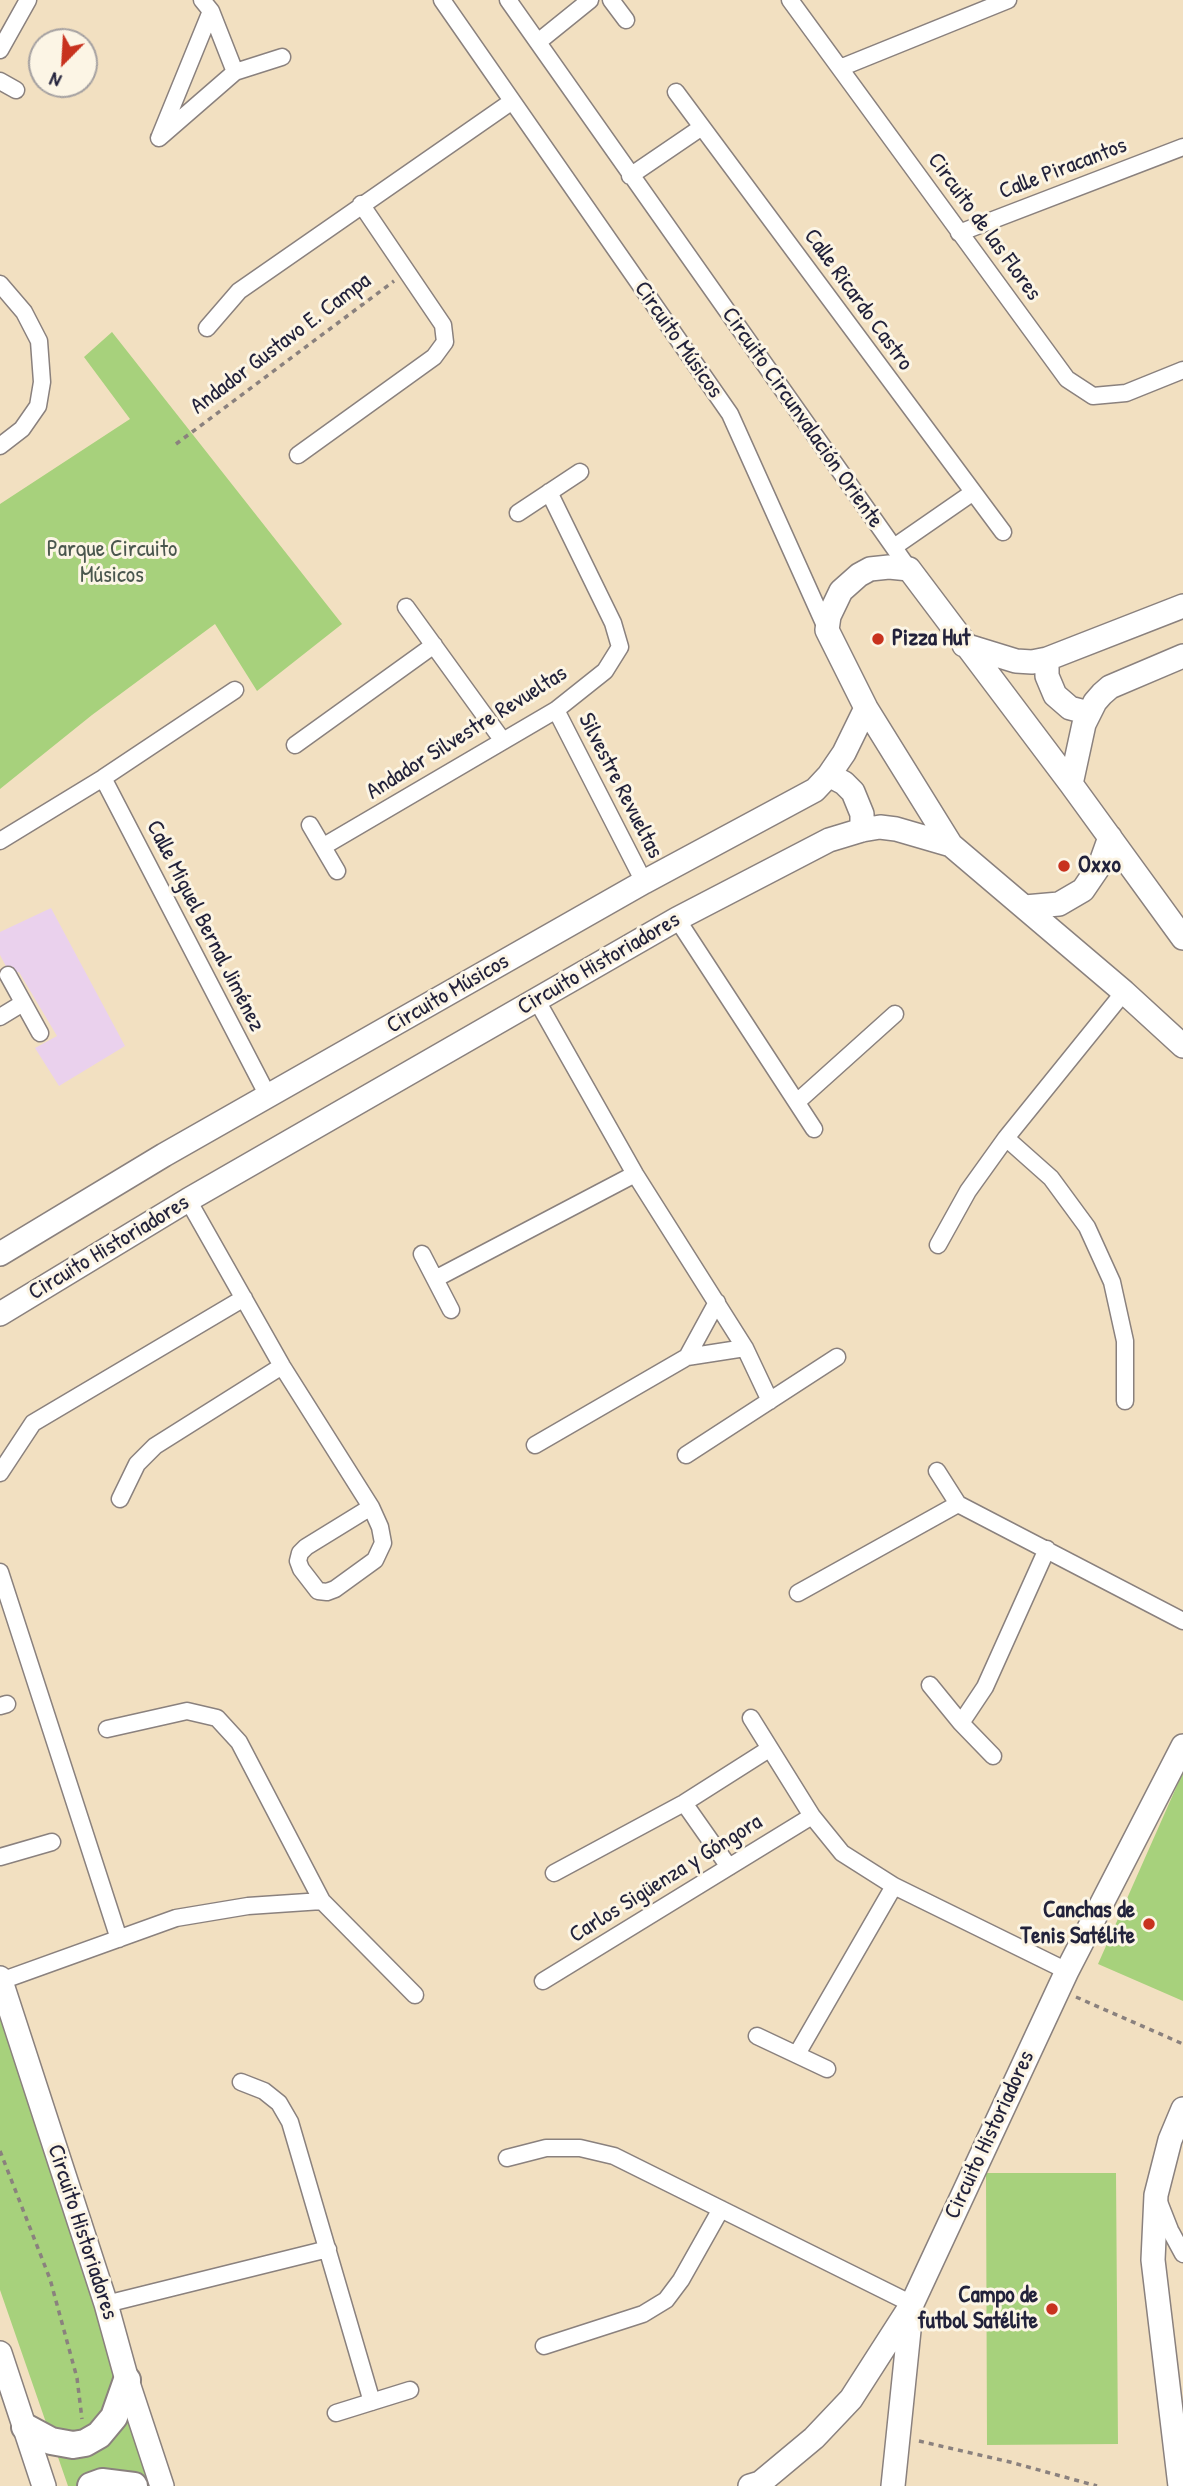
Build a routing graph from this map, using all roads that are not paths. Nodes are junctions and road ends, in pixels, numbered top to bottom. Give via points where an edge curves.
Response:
1 (28, 0) edge
2 (442, 0) edge
3 (508, 0) edge
4 (590, 0) edge
5 (611, 0) edge
6 (790, 0) edge
7 (1008, 0) edge
8 (206, 6) edge
9 (626, 20) dead end
10 (538, 42) junction
11 (0, 50) edge
12 (282, 57) dead end
13 (840, 68) junction
14 (235, 72) junction
15 (0, 81) edge
16 (16, 90) dead end
17 (677, 92) dead end
18 (511, 102) junction
19 (702, 127) junction
20 (1183, 147) edge
21 (630, 176) junction
22 (361, 204) junction
23 (959, 233) junction
24 (0, 284) edge
25 (207, 328) dead end
26 (1183, 370) edge
27 (0, 446) edge
28 (298, 455) dead end
29 (580, 472) dead end
30 (549, 492) junction
31 (972, 493) junction
32 (518, 513) dead end
33 (1003, 532) dead end
34 (894, 547) junction
35 (909, 569) junction
36 (1183, 606) edge
37 (406, 607) dead end
38 (827, 630) junction
39 (434, 645) junction
40 (964, 645) junction
41 (1183, 656) edge
42 (1047, 659) junction
43 (235, 691) dead end
44 (866, 708) junction
45 (556, 710) junction
46 (1089, 713) junction
47 (503, 741) junction
48 (295, 745) dead end
49 (829, 775) junction
50 (103, 778) junction
51 (1071, 784) junction
52 (310, 825) dead end
53 (862, 830) junction
54 (1110, 837) junction
55 (0, 841) edge
56 (951, 845) junction
57 (324, 846) junction
58 (337, 871) dead end
59 (644, 882) junction
60 (1025, 907) junction
61 (677, 919) junction
62 (1183, 938) edge
63 (8, 975) dead end
64 (1124, 992) junction
65 (536, 999) junction
66 (23, 1003) junction
67 (895, 1014) dead end
68 (0, 1017) edge
69 (40, 1033) dead end
70 (1183, 1046) edge
71 (268, 1096) junction
72 (797, 1102) junction
73 (814, 1129) dead end
74 (1006, 1138) junction
75 (635, 1174) junction
76 (188, 1200) junction
77 (938, 1245) dead end
78 (0, 1254) edge
79 (422, 1254) dead end
80 (435, 1279) junction
81 (244, 1298) junction
82 (717, 1302) junction
83 (450, 1310) dead end
84 (0, 1314) edge
85 (745, 1348) junction
86 (687, 1357) junction
87 (837, 1357) dead end
88 (282, 1366) junction
89 (770, 1401) junction
90 (1125, 1401) dead end
91 (536, 1445) dead end
92 (687, 1455) dead end
93 (937, 1471) dead end
94 (0, 1473) edge
95 (120, 1499) dead end
96 (958, 1504) junction
97 (371, 1507) junction
98 (1047, 1549) junction
99 (0, 1572) edge
100 (798, 1594) dead end
101 (1183, 1621) edge
102 (930, 1685) dead end
103 (751, 1718) dead end
104 (961, 1723) junction
105 (107, 1729) dead end
106 (1183, 1746) edge
107 (769, 1749) junction
108 (993, 1756) dead end
109 (684, 1803) junction
110 (812, 1816) junction
111 (52, 1842) dead end
112 (0, 1857) edge
113 (729, 1867) junction
114 (554, 1872) dead end
115 (894, 1886) junction
116 (322, 1901) junction
117 (119, 1939) junction
118 (1, 1980) edge
119 (1062, 1980) junction
120 (544, 1981) dead end
121 (415, 1995) dead end
122 (757, 2035) dead end
123 (797, 2054) junction
124 (827, 2068) dead end
125 (241, 2082) dead end
126 (1183, 2109) edge
127 (507, 2158) dead end
128 (1157, 2195) junction
129 (722, 2209) junction
130 (328, 2249) junction
131 (1183, 2254) edge
132 (106, 2304) junction
133 (912, 2304) junction
134 (544, 2346) dead end
135 (0, 2353) edge
136 (127, 2380) junction
137 (410, 2390) dead end
138 (372, 2402) junction
139 (336, 2413) dead end
140 (25, 2427) junction
141 (759, 2485) edge
142 (44, 2486) edge
143 (91, 2486) edge
144 (134, 2486) edge
145 (162, 2486) edge
146 (893, 2486) edge
147 (1180, 2486) edge

1 - 11 street
2 - 18 street, Circuito Músicos
3 - 10 street, Circuito Circunvalación Oriente
4 - 10 street
5 - 9 street
6 - 13 street, Circuito de las Flores
7 - 13 street
8 - 14 street
8 - 14 street via 159,138
10 - 21 street, Circuito Circunvalación Oriente
12 - 14 street
13 - 23 street, Circuito de las Flores
15 - 16 street
17 - 19 street, Calle Ricardo Castro
18 - 22 street
18 - 38 street, Circuito Músicos via 730,414
19 - 21 street
19 - 31 street, Calle Ricardo Castro
20 - 23 street, Calle Piracantos
21 - 34 street, Circuito Circunvalación Oriente
22 - 25 street via 239,291
22 - 28 street via 443,326 445,342 434,357
23 - 26 street, Circuito de las Flores via 1067,379 1093,396 1126,393
24 - 27 street via 24,312 39,341 42,382 38,406 22,429
29 - 30 street
30 - 32 street
30 - 45 street, Andador Silvestre Revueltas via 613,623 620,647 605,671
31 - 33 street, Calle Ricardo Castro
31 - 34 street
34 - 35 street, Circuito Circunvalación Oriente
35 - 38 street via 870,569 849,582 834,603
35 - 40 street, Circuito Circunvalación Oriente
36 - 42 street
37 - 39 street
38 - 44 street, Circuito Músicos
39 - 47 street
39 - 48 street
40 - 42 street via 1016,661
40 - 51 street, Circuito Circunvalación Oriente
41 - 46 street via 1110,687
42 - 46 street via 1047,676 1055,695 1070,708
43 - 50 street
44 - 49 street, Circuito Músicos
44 - 56 street, Circuito Músicos
45 - 47 street, Andador Silvestre Revueltas
45 - 59 street, Silvestre Revueltas
46 - 51 street
47 - 57 street, Andador Silvestre Revueltas
49 - 53 street via 853,792 862,814
49 - 59 street, Circuito Músicos via 794,803
50 - 55 street
50 - 71 street, Calle Miguel Bernal Jiménez
51 - 54 street, Circuito Circunvalación Oriente
52 - 57 street
53 - 56 street, Circuito Historiadores via 880,827
53 - 61 street, Circuito Historiadores via 829,840
54 - 60 street via 1100,865 1083,890 1059,904
54 - 62 street, Circuito Circunvalación Oriente
56 - 60 street, Circuito Historiadores
57 - 58 street
59 - 71 street, Circuito Músicos
60 - 64 street, Circuito Historiadores
61 - 65 street, Circuito Historiadores
61 - 72 street
63 - 66 street
64 - 70 street, Circuito Historiadores
64 - 74 street
65 - 75 street
65 - 76 street, Circuito Historiadores
66 - 68 street
66 - 69 street
67 - 72 street
71 - 78 street, Circuito Músicos
72 - 73 street
74 - 77 street via 968,1191
74 - 90 street via 1051,1178 1087,1227 1112,1282 1125,1341
75 - 80 street
75 - 82 street
76 - 81 street
76 - 84 street, Circuito Historiadores
79 - 80 street
80 - 83 street
81 - 88 street
81 - 94 street via 33,1423
82 - 85 street
82 - 86 street
85 - 86 street
85 - 89 street
86 - 91 street
87 - 89 street
88 - 95 street via 155,1446 137,1465
88 - 97 street
89 - 92 street
93 - 96 street
96 - 98 street
96 - 100 street
97 - 97 street via 383,1544 375,1560 335,1588 318,1591 301,1569 300,1553
98 - 101 street
98 - 104 street via 985,1688
99 - 117 street
102 - 104 street
103 - 107 street
104 - 108 street
105 - 116 street via 187,1711 217,1718 239,1742
106 - 119 street, Circuito Historiadores
107 - 109 street
107 - 110 street
109 - 113 street
109 - 114 street
110 - 113 street, Carlos Sigüenza y Góngora
110 - 115 street via 842,1853
111 - 112 street
113 - 120 street, Carlos Sigüenza y Góngora
115 - 119 street
115 - 123 street
116 - 117 street via 248,1906 176,1918
116 - 121 street
117 - 118 street
118 - 132 street, Circuito Historiadores
119 - 133 street, Circuito Historiadores
122 - 123 street
123 - 124 street
125 - 130 street via 279,2103 290,2122
126 - 128 street
127 - 129 street via 545,2148 580,2148 614,2156
128 - 131 street
128 - 147 street via 1153,2260
129 - 133 street
129 - 134 street via 666,2300 643,2314
130 - 132 street
130 - 138 street
132 - 136 street, Circuito Historiadores
133 - 141 street, Circuito Historiadores via 851,2399
133 - 146 street
135 - 140 street
136 - 140 main road via 114,2417 85,2443 51,2441
136 - 145 street, Circuito Historiadores
137 - 138 street
138 - 139 street
140 - 142 street
143 - 144 main road

